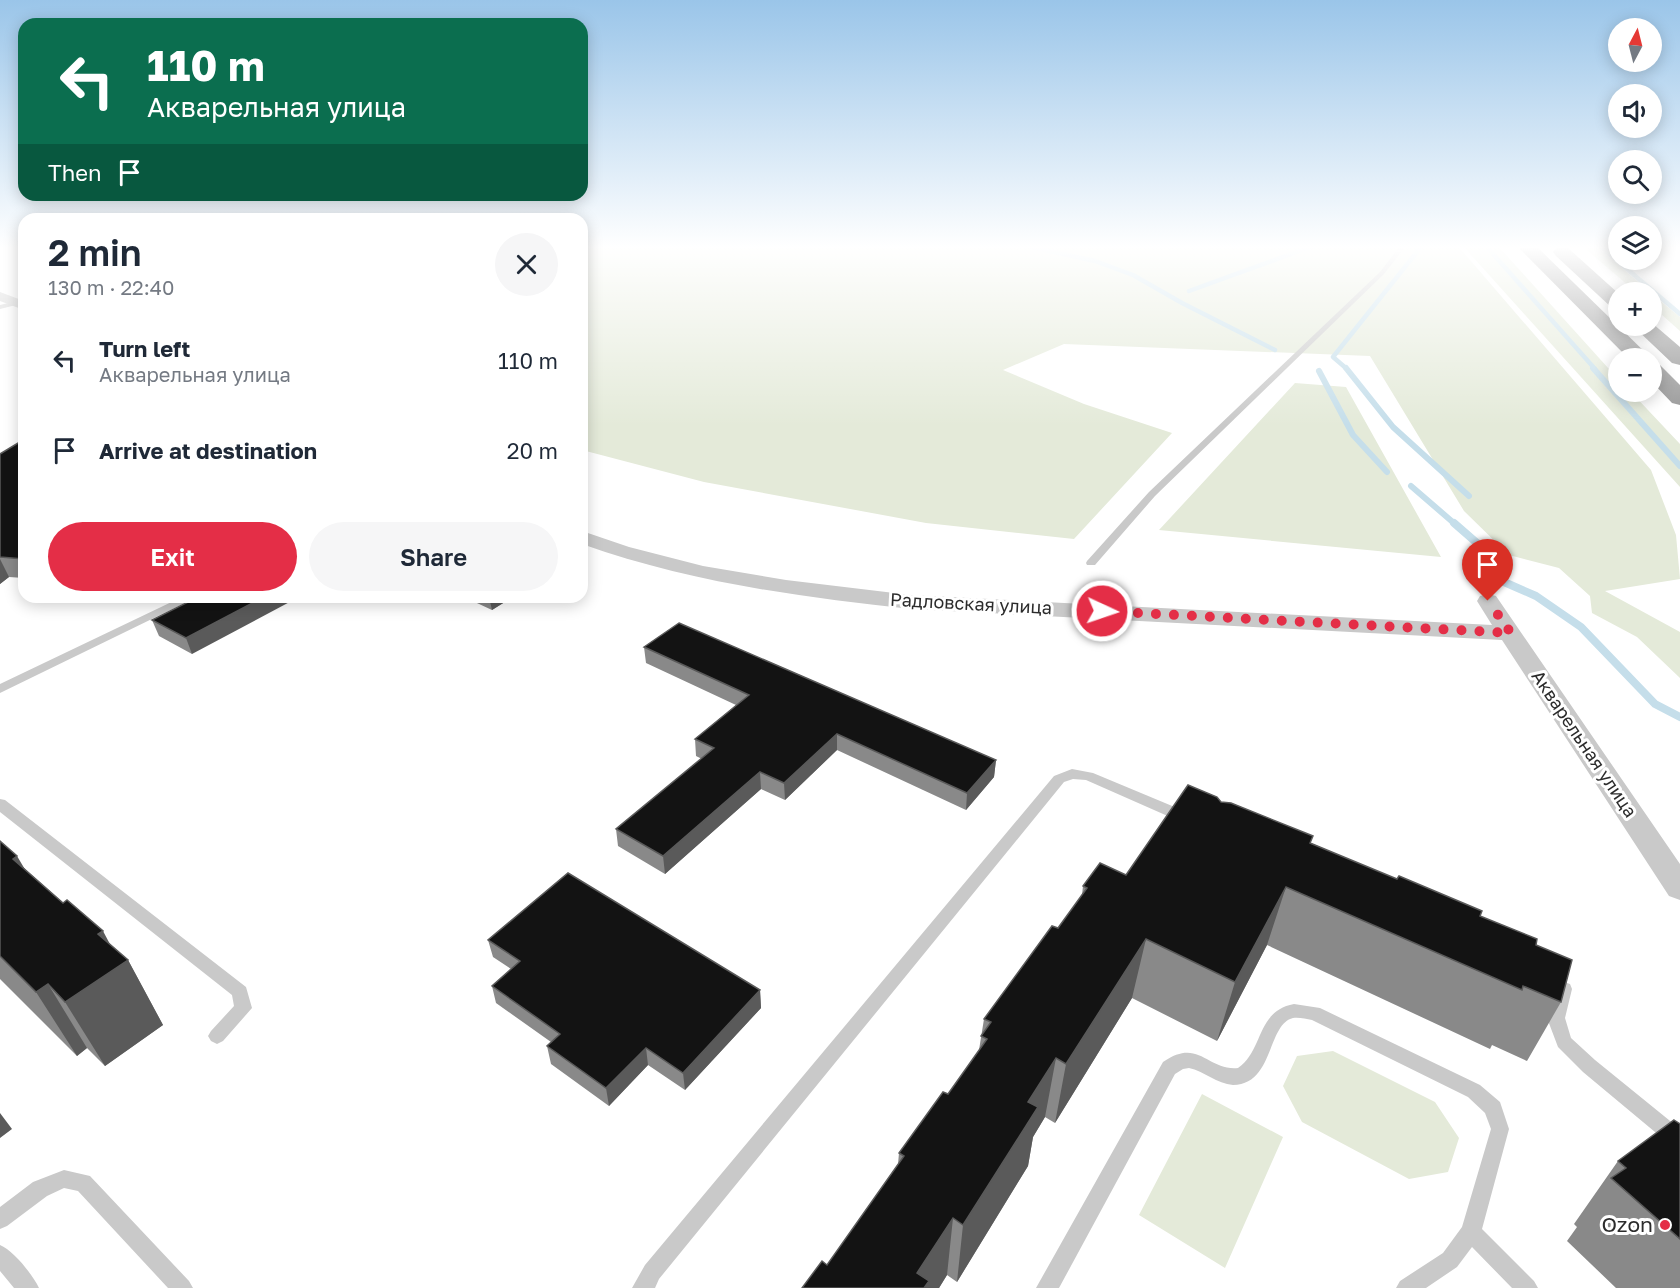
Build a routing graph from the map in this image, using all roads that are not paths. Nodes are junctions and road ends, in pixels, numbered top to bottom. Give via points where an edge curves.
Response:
1 (1348, 306) edge
2 (1587, 306) edge
3 (1655, 336) edge
4 (1630, 348) edge
5 (1680, 358) edge
6 (1662, 380) edge
7 (1680, 398) edge
8 (588, 539) edge
9 (1092, 563) dead end
10 (1488, 601) dead end
11 (179, 603) edge
12 (1511, 633) junction
13 (0, 689) edge
14 (0, 804) edge
15 (1202, 825) edge
16 (1680, 888) edge
17 (1565, 985) edge
18 (217, 1036) dead end
19 (1680, 1141) edge
20 (0, 1219) edge
21 (1471, 1232) junction
22 (0, 1255) edge
23 (28, 1288) edge
24 (182, 1288) edge
25 (643, 1288) edge
26 (1047, 1288) edge
27 (1407, 1288) edge
28 (1527, 1288) edge

1 - 9 lane via 1152,494
2 - 4 highway
3 - 5 highway
6 - 7 highway
8 - 12 street, Радловская улица via 670,566 743,580 911,602
10 - 12 street, Акварельная улица
11 - 13 lane
12 - 16 street, Акварельная улица
14 - 18 lane via 240,992 243,1008
15 - 25 lane via 1088,776 1072,774 1059,779 652,1272
17 - 19 lane via 1556,1018 1564,1042
20 - 24 lane via 40,1189 64,1179 83,1183
21 - 26 lane via 1500,1129 1493,1108 1474,1091 1314,1013 1292,1011 1277,1019 1253,1069 1239,1077 1182,1060 1169,1068
21 - 27 lane via 1450,1260
21 - 28 lane
22 - 23 lane

